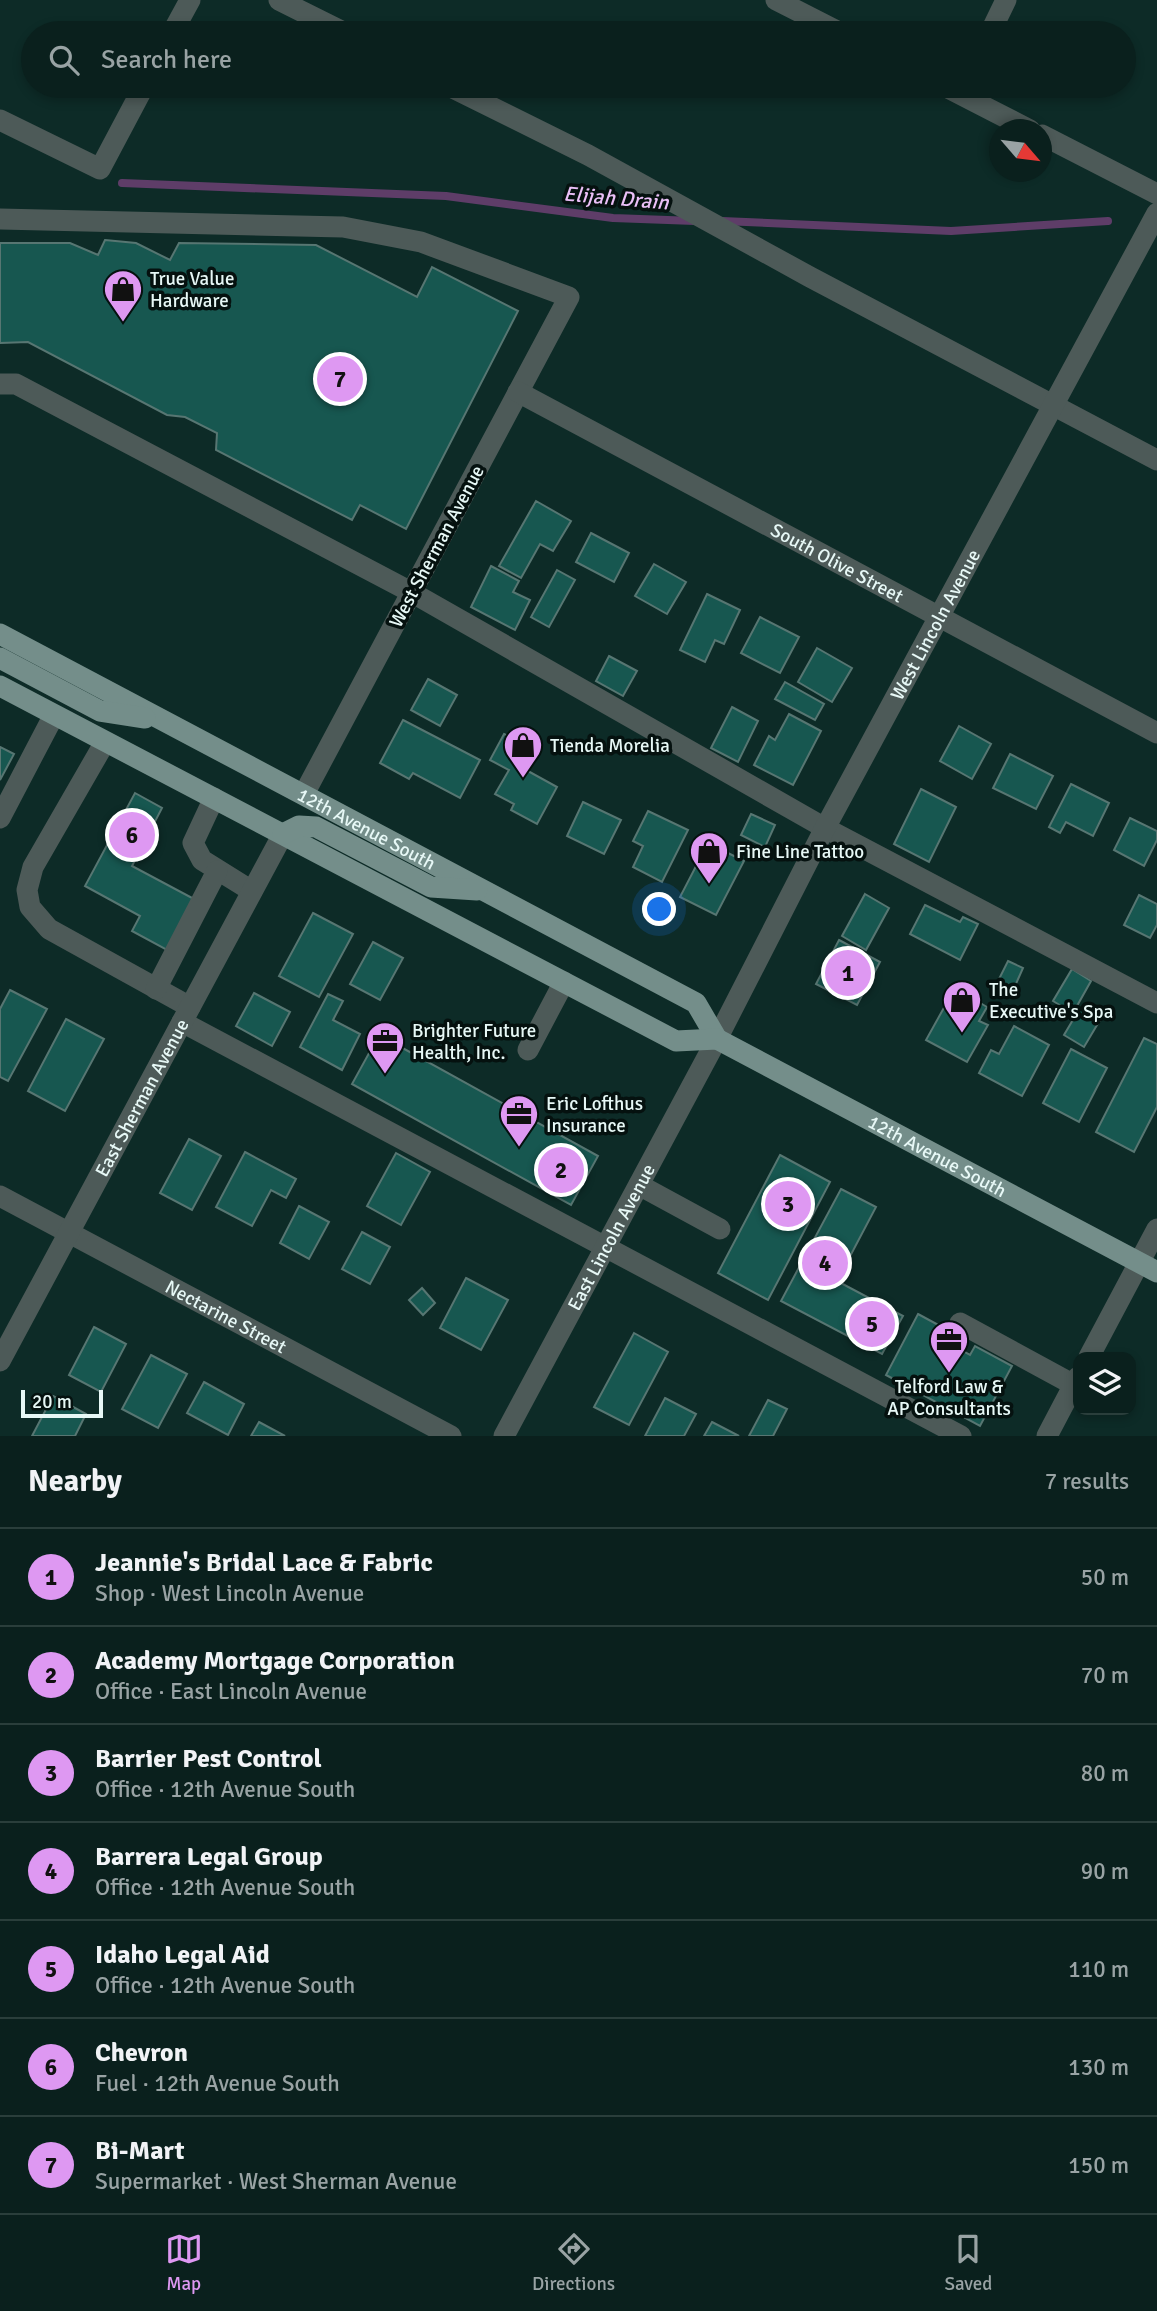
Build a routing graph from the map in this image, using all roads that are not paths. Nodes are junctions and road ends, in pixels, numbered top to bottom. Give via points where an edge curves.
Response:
1 (190, 0) edge
2 (279, 0) edge
3 (776, 0) edge
4 (1006, 0) edge
5 (179, 21) edge
6 (321, 21) edge
7 (817, 21) edge
8 (995, 21) edge
9 (138, 98) edge
10 (473, 98) edge
11 (974, 98) edge
12 (1011, 119) edge
13 (0, 120) edge
14 (1052, 141) edge
15 (1157, 194) edge
16 (1157, 213) edge
17 (0, 219) edge
18 (0, 384) edge
19 (517, 392) junction
20 (1054, 404) junction
21 (1157, 460) edge
22 (411, 593) junction
23 (939, 616) junction
24 (0, 634) edge
25 (0, 658) edge
26 (0, 686) edge
27 (54, 715) junction
28 (165, 722) junction
29 (1157, 733) edge
30 (105, 742) junction
31 (304, 794) junction
32 (214, 798) junction
33 (0, 818) edge
34 (825, 828) junction
35 (283, 834) junction
36 (217, 871) junction
37 (485, 890) junction
38 (252, 891) junction
39 (564, 982) junction
40 (156, 989) junction
41 (1157, 1003) edge
42 (186, 1014) junction
43 (718, 1039) junction
44 (528, 1050) dead end
45 (639, 1185) junction
46 (0, 1196) edge
47 (1157, 1229) edge
48 (720, 1230) dead end
49 (69, 1233) junction
50 (605, 1247) junction
51 (1148, 1267) edge
52 (960, 1323) dead end
53 (1092, 1352) edge
54 (0, 1361) edge
55 (1073, 1380) edge
56 (1073, 1387) edge
57 (451, 1436) edge
58 (504, 1436) edge
59 (961, 1436) edge
60 (1047, 1436) edge

1 - 5 street
2 - 6 street
3 - 7 street
4 - 8 street
9 - 13 street via 100,169
10 - 20 street
11 - 12 street
14 - 15 street
16 - 20 street, West Lincoln Avenue
17 - 19 street, West Sherman Avenue via 343,227 421,242 569,297
18 - 22 street via 16,384
19 - 22 street, West Sherman Avenue
19 - 23 street, South Olive Street
20 - 21 street
20 - 23 street, West Lincoln Avenue
22 - 31 street, West Sherman Avenue
22 - 34 street
23 - 29 street, South Olive Street
23 - 34 street, West Lincoln Avenue
24 - 28 main road, 12th Avenue South
25 - 28 main road via 100,711
26 - 27 main road
27 - 30 main road
27 - 33 street
28 - 31 main road, 12th Avenue South
30 - 32 main road
30 - 40 street via 33,867 27,890 30,907 49,929
31 - 37 main road, 12th Avenue South
32 - 35 main road
32 - 36 street via 193,843 202,860
34 - 41 street
34 - 43 street, West Lincoln Avenue
35 - 37 main road via 299,826 316,827 431,887
35 - 38 street, East Sherman Avenue
35 - 39 main road
36 - 38 street
36 - 40 street
37 - 43 main road, 12th Avenue South via 696,1003
38 - 42 street, East Sherman Avenue
39 - 43 main road via 676,1041
39 - 44 street
40 - 42 street
42 - 49 street, East Sherman Avenue
42 - 50 street
43 - 45 street, East Lincoln Avenue
43 - 51 main road, 12th Avenue South
45 - 48 street
45 - 50 street, East Lincoln Avenue
46 - 49 street, Nectarine Street
47 - 51 street
49 - 54 street, East Sherman Avenue
49 - 57 street, Nectarine Street
50 - 58 street, East Lincoln Avenue
50 - 59 street
51 - 53 street
52 - 55 street
56 - 60 street

